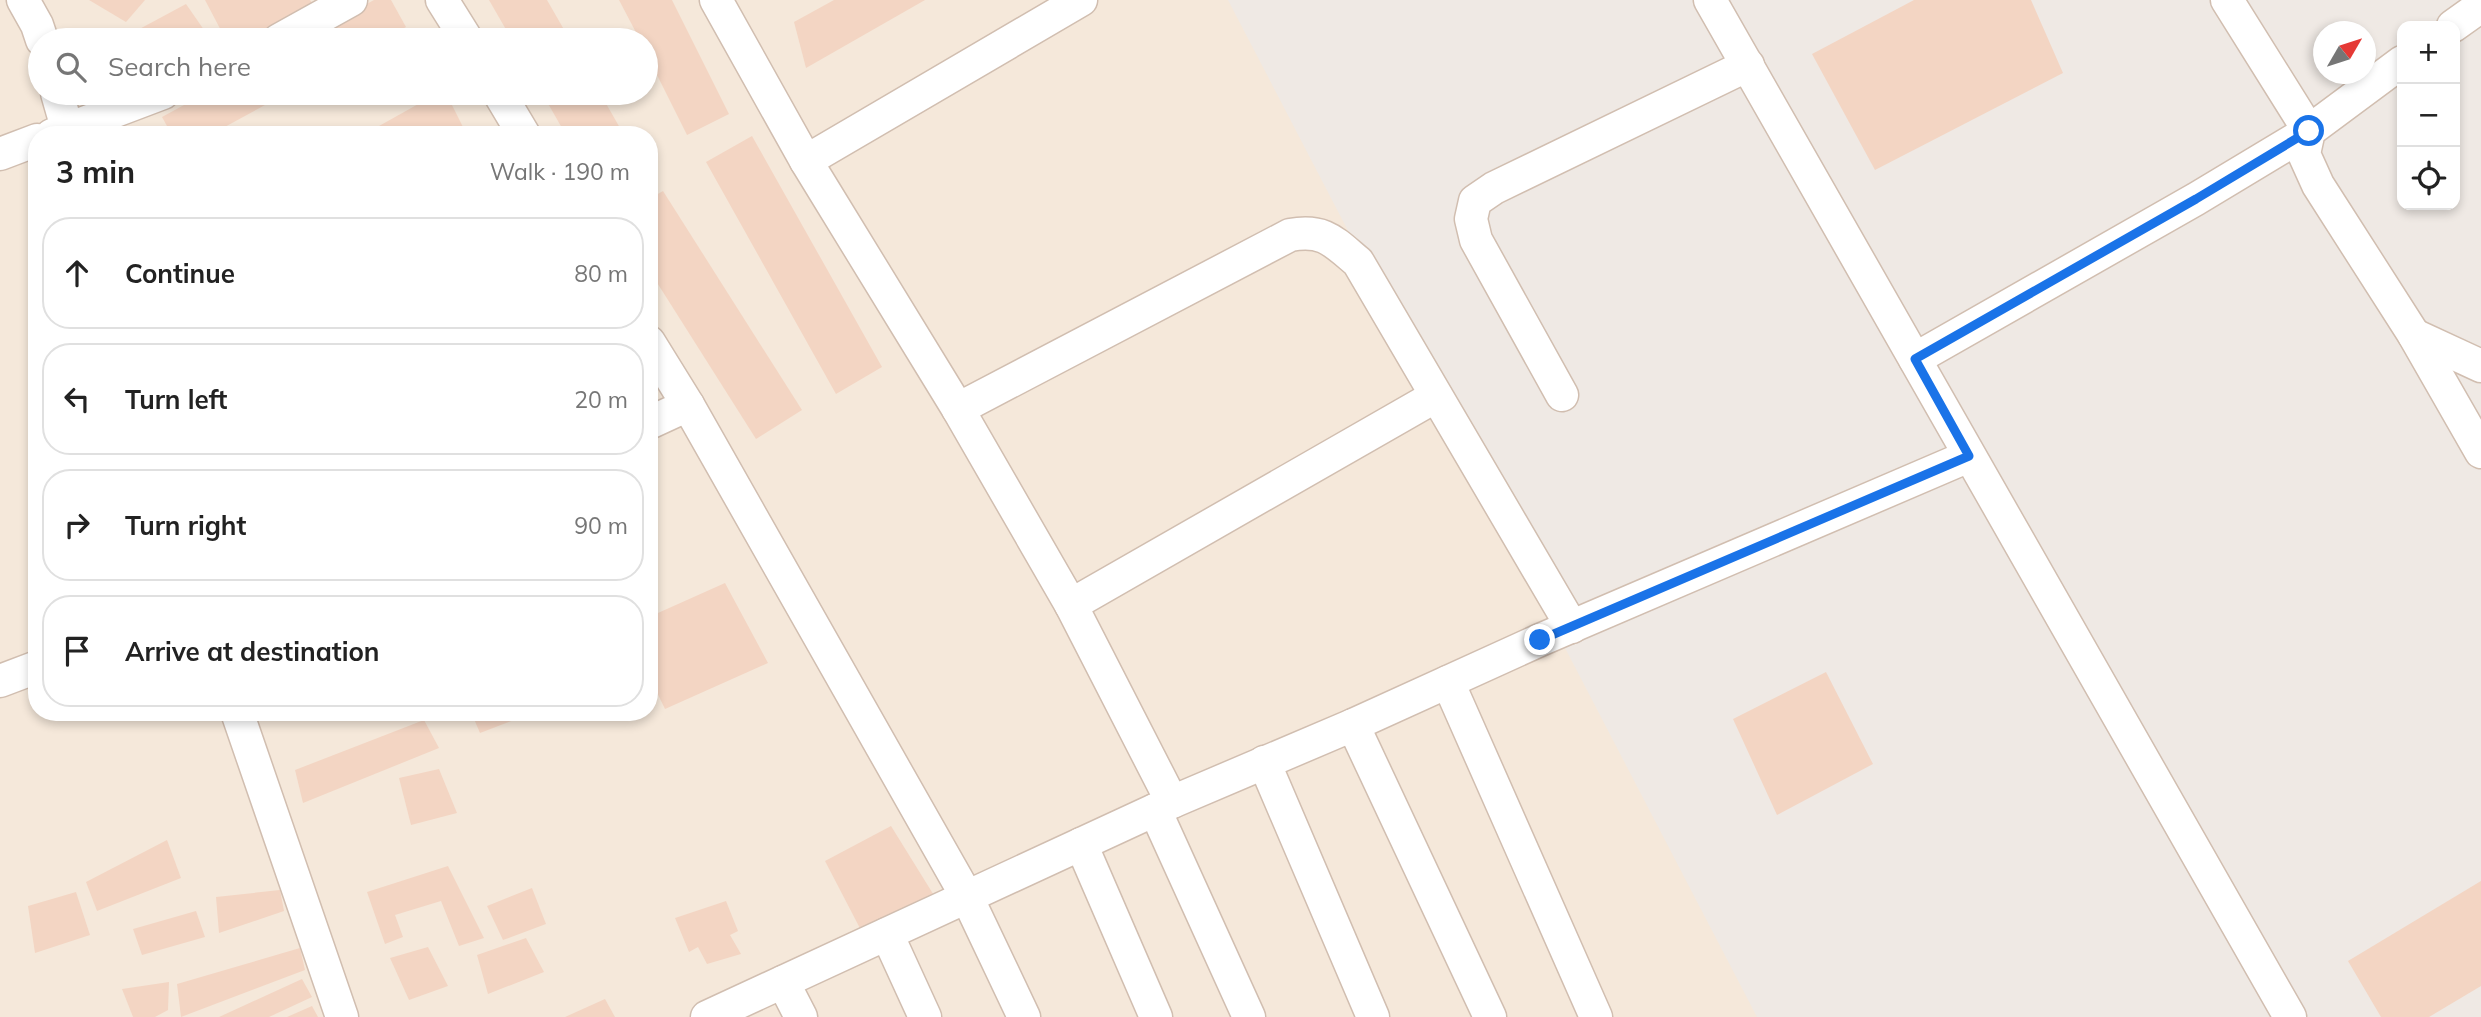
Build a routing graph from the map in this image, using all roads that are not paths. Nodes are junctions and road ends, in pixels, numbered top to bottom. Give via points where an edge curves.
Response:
1 (23, 0) edge
2 (351, 0) edge
3 (442, 0) edge
4 (716, 0) edge
5 (1081, 0) edge
6 (1710, 0) edge
7 (2227, 0) edge
8 (2481, 6) edge
9 (2460, 21) edge
10 (38, 28) edge
11 (301, 28) edge
12 (460, 28) edge
13 (1748, 65) junction
14 (2397, 66) edge
15 (58, 105) edge
16 (133, 105) edge
17 (506, 105) edge
18 (61, 126) edge
19 (80, 126) edge
20 (519, 126) edge
21 (2309, 131) junction
22 (28, 143) edge
23 (0, 154) edge
24 (806, 161) junction
25 (2414, 335) junction
26 (658, 357) edge
27 (1915, 359) junction
28 (2481, 366) edge
29 (1562, 395) dead end
30 (1436, 396) junction
31 (688, 405) junction
32 (958, 409) junction
33 (658, 419) edge
34 (2481, 452) edge
35 (1969, 456) junction
36 (1071, 605) junction
37 (1572, 627) junction
38 (28, 670) edge
39 (0, 681) edge
40 (1448, 682) junction
41 (240, 721) edge
42 (1353, 725) junction
43 (1264, 762) junction
44 (1163, 806) junction
45 (1081, 844) junction
46 (967, 897) junction
47 (887, 934) junction
48 (783, 982) junction
49 (342, 1017) edge
50 (707, 1017) edge
51 (801, 1017) edge
52 (925, 1017) edge
53 (1024, 1017) edge
54 (1156, 1017) edge
55 (1249, 1017) edge
56 (1373, 1017) edge
57 (1490, 1017) edge
58 (1596, 1017) edge
59 (2290, 1017) edge

1 - 10 street
2 - 11 street
3 - 12 street
4 - 24 street
5 - 24 street
6 - 13 street
7 - 21 street
8 - 9 street
13 - 27 street
13 - 29 street via 1475,201 1471,219 1476,240
14 - 21 street
15 - 18 street
16 - 19 street
17 - 20 street
21 - 25 street via 2304,155 2318,185
21 - 27 street
22 - 23 street
24 - 32 street
25 - 28 street
25 - 34 street
26 - 31 street
27 - 35 street
30 - 32 street via 1358,262 1327,237 1308,232 1290,235
30 - 36 street
30 - 37 street
31 - 33 street
31 - 46 street
32 - 36 street
35 - 37 street
35 - 59 street
36 - 44 street
37 - 40 street
38 - 39 street
40 - 42 street
40 - 58 street
41 - 49 street
42 - 43 street
42 - 57 street
43 - 44 street
43 - 56 street
44 - 45 street
44 - 55 street
45 - 46 street
45 - 54 street
46 - 47 street
46 - 53 street
47 - 48 street
47 - 52 street
48 - 50 street
48 - 51 street

